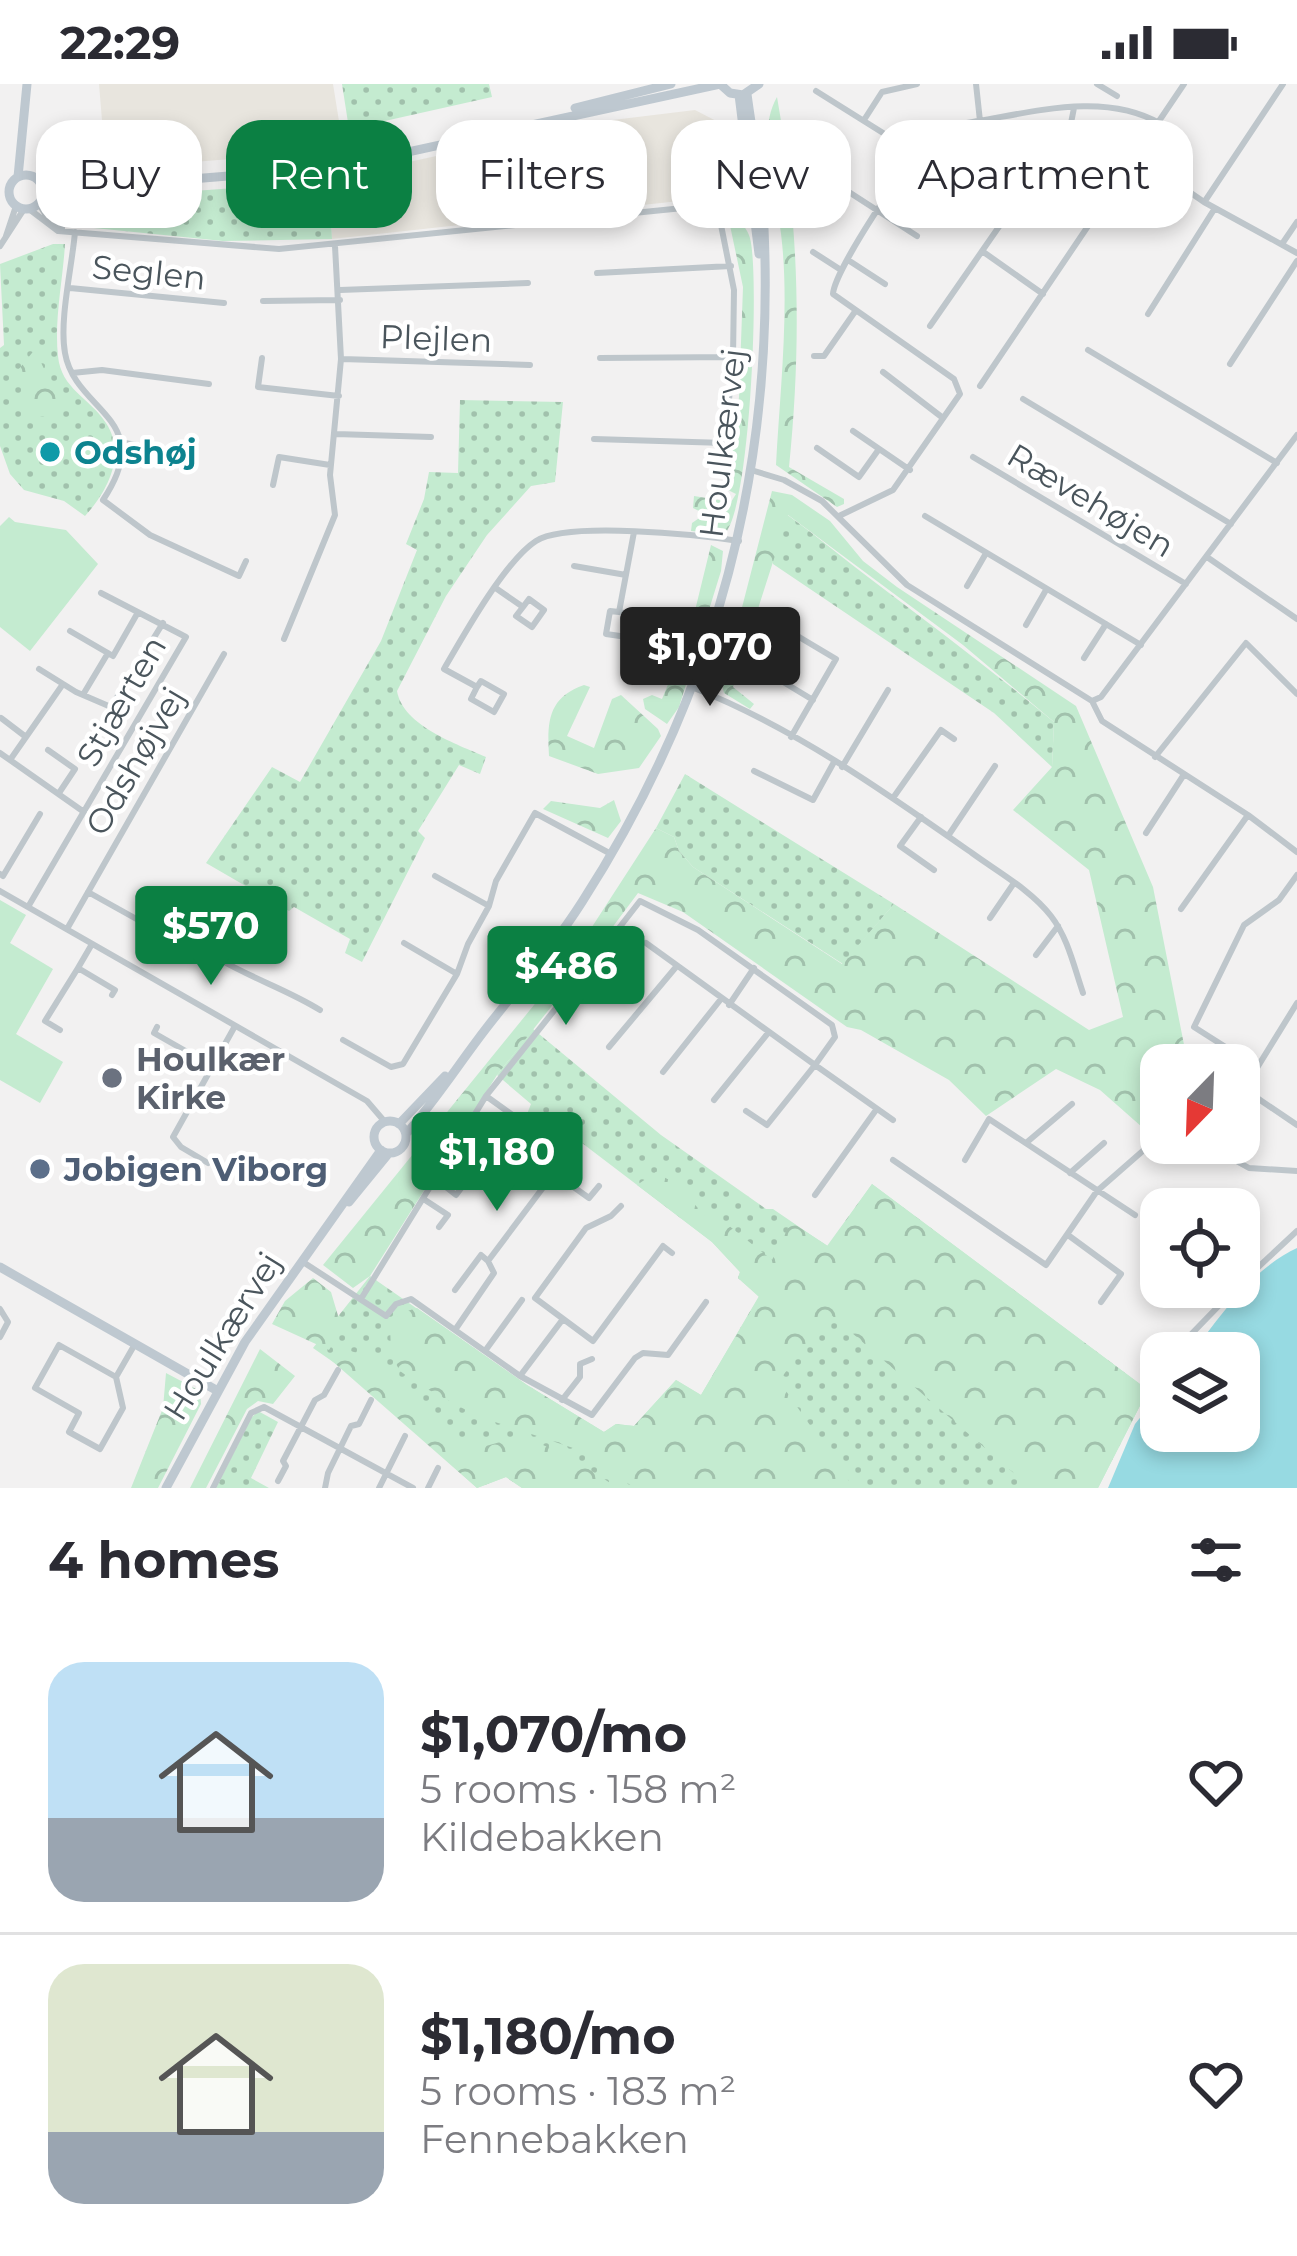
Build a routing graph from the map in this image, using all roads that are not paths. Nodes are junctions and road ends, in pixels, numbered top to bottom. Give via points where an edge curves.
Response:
1 (28, 84) edge
2 (671, 84) edge
3 (720, 84) edge
4 (759, 84) edge
5 (917, 84) edge
6 (976, 84) edge
7 (1184, 84) edge
8 (1283, 84) edge
9 (816, 92) dead end
10 (1095, 93) edge
11 (743, 95) junction
12 (1117, 96) dead end
13 (1074, 108) junction
14 (537, 120) edge
15 (540, 120) edge
16 (747, 120) edge
17 (980, 120) edge
18 (993, 120) edge
19 (1152, 120) edge
20 (1163, 120) edge
21 (863, 121) junction
22 (875, 129) edge
23 (24, 134) junction
24 (436, 144) edge
25 (31, 176) junction
26 (18, 177) junction
27 (1193, 194) edge
28 (21, 198) edge
29 (1204, 202) junction
30 (1215, 208) junction
31 (671, 210) edge
32 (875, 217) edge
33 (1297, 222) edge
34 (722, 228) edge
35 (759, 228) edge
36 (906, 228) edge
37 (1088, 228) edge
38 (73, 232) junction
39 (917, 236) dead end
40 (3, 242) edge
41 (334, 244) junction
42 (1281, 245) junction
43 (982, 251) junction
44 (813, 252) dead end
45 (1297, 257) edge
46 (848, 260) junction
47 (731, 266) junction
48 (841, 270) junction
49 (597, 273) dead end
50 (528, 284) dead end
51 (885, 284) dead end
52 (70, 288) junction
53 (1043, 294) junction
54 (340, 295) junction
55 (263, 302) dead end
56 (224, 303) dead end
57 (854, 312) junction
58 (1148, 314) dead end
59 (930, 326) dead end
60 (1088, 350) dead end
61 (814, 356) dead end
62 (733, 357) junction
63 (262, 358) dead end
64 (599, 358) dead end
65 (341, 359) junction
66 (1230, 364) dead end
67 (530, 365) dead end
68 (883, 372) dead end
69 (71, 373) junction
70 (209, 384) dead end
71 (980, 386) dead end
72 (340, 396) junction
73 (1023, 399) dead end
74 (944, 419) junction
75 (853, 431) dead end
76 (336, 434) junction
77 (1297, 435) edge
78 (430, 436) dead end
79 (594, 439) dead end
80 (119, 442) junction
81 (817, 448) dead end
82 (879, 448) junction
83 (177, 452) dead end
84 (973, 458) dead end
85 (1277, 463) junction
86 (332, 465) junction
87 (751, 470) junction
88 (910, 470) junction
89 (273, 485) dead end
90 (839, 516) junction
91 (925, 516) dead end
92 (1231, 524) junction
93 (634, 532) junction
94 (739, 541) junction
95 (986, 554) junction
96 (1207, 557) junction
97 (246, 561) dead end
98 (574, 566) dead end
99 (626, 575) junction
100 (1186, 584) junction
101 (967, 586) dead end
102 (496, 588) junction
103 (1046, 590) junction
104 (101, 593) dead end
105 (523, 608) junction
106 (620, 612) junction
107 (137, 614) junction
108 (1297, 619) edge
109 (163, 623) junction
110 (1106, 624) junction
111 (1026, 625) dead end
112 (784, 628) dead end
113 (70, 631) dead end
114 (284, 638) dead end
115 (1141, 645) junction
116 (108, 653) junction
117 (224, 654) dead end
118 (1084, 658) dead end
119 (39, 669) dead end
120 (780, 680) dead end
121 (63, 684) junction
122 (477, 687) junction
123 (694, 688) junction
124 (888, 690) dead end
125 (84, 693) junction
126 (1297, 694) edge
127 (812, 700) junction
128 (1092, 701) junction
129 (1, 718) edge
130 (26, 737) junction
131 (791, 737) junction
132 (954, 739) dead end
133 (48, 750) dead end
134 (0, 753) edge
135 (1155, 757) junction
136 (10, 760) junction
137 (838, 765) junction
138 (995, 766) dead end
139 (754, 771) dead end
140 (1184, 775) junction
141 (58, 794) junction
142 (892, 799) junction
143 (84, 812) junction
144 (40, 814) dead end
145 (1249, 815) junction
146 (921, 817) junction
147 (1146, 833) dead end
148 (948, 836) junction
149 (1297, 852) edge
150 (611, 854) junction
151 (934, 870) dead end
152 (0, 874) edge
153 (1297, 874) edge
154 (435, 876) dead end
155 (1014, 883) junction
156 (0, 891) edge
157 (88, 892) junction
158 (489, 906) junction
159 (28, 907) junction
160 (1180, 909) dead end
161 (990, 918) dead end
162 (1058, 926) junction
163 (67, 929) junction
164 (404, 943) dead end
165 (646, 943) dead end
166 (92, 944) junction
167 (549, 949) junction
168 (1036, 955) dead end
169 (677, 967) junction
170 (78, 968) junction
171 (754, 968) junction
172 (584, 973) junction
173 (457, 974) junction
174 (1083, 993) dead end
175 (112, 995) dead end
176 (721, 999) junction
177 (1297, 1003) edge
178 (729, 1005) junction
179 (320, 1010) dead end
180 (235, 1026) junction
181 (157, 1027) dead end
182 (61, 1030) dead end
183 (768, 1033) junction
184 (344, 1040) dead end
185 (1221, 1044) edge
186 (609, 1047) dead end
187 (1260, 1062) edge
188 (815, 1065) junction
189 (212, 1066) junction
190 (663, 1072) dead end
191 (487, 1096) junction
192 (713, 1100) dead end
193 (1260, 1100) edge
194 (1072, 1104) dead end
195 (877, 1109) junction
196 (746, 1111) dead end
197 (476, 1115) junction
198 (893, 1120) dead end
199 (385, 1122) junction
200 (1297, 1125) edge
201 (402, 1129) junction
202 (462, 1138) junction
203 (1026, 1143) junction
204 (1104, 1143) dead end
205 (385, 1151) junction
206 (1140, 1154) edge
207 (486, 1156) junction
208 (449, 1159) junction
209 (893, 1160) dead end
210 (965, 1160) dead end
211 (208, 1162) dead end
212 (1242, 1164) edge
213 (503, 1168) dead end
214 (1297, 1172) edge
215 (1070, 1173) junction
216 (472, 1174) junction
217 (437, 1180) junction
218 (599, 1186) dead end
219 (1096, 1191) junction
220 (815, 1195) dead end
221 (425, 1200) junction
222 (621, 1206) dead end
223 (1135, 1216) dead end
224 (440, 1227) dead end
225 (1297, 1231) edge
226 (1068, 1235) junction
227 (672, 1253) dead end
228 (301, 1260) junction
229 (488, 1261) junction
230 (1260, 1265) edge
231 (0, 1268) edge
232 (455, 1290) dead end
233 (361, 1299) junction
234 (522, 1300) dead end
235 (706, 1302) dead end
236 (1101, 1302) dead end
237 (1217, 1308) edge
238 (0, 1309) edge
239 (562, 1319) junction
240 (454, 1330) junction
241 (1193, 1332) edge
242 (0, 1337) edge
243 (135, 1344) junction
244 (485, 1351) junction
245 (592, 1359) dead end
246 (338, 1370) dead end
247 (520, 1376) junction
248 (116, 1377) junction
249 (215, 1390) junction
250 (371, 1400) dead end
251 (562, 1400) junction
252 (301, 1427) junction
253 (405, 1436) dead end
254 (340, 1448) junction
255 (438, 1468) dead end
256 (386, 1474) junction
257 (278, 1481) dead end
258 (166, 1488) edge
259 (213, 1488) edge
260 (325, 1488) edge
261 (379, 1488) edge
262 (412, 1488) edge
263 (428, 1488) edge

1 - 23 street
2 - 14 street
3 - 11 street
3 - 15 street
4 - 11 street
5 - 21 street via 882,92
6 - 17 street
7 - 20 street
8 - 29 street
9 - 21 street
10 - 12 street
10 - 13 street
10 - 19 street
11 - 16 street, Houlkærvej
13 - 18 street
13 - 43 street
21 - 22 street
23 - 25 street
23 - 26 street
24 - 28 street via 339,167
25 - 26 street
25 - 28 street
26 - 28 street
27 - 29 street
28 - 38 street via 47,226
28 - 40 street
29 - 30 street
30 - 42 street
30 - 58 street
31 - 41 street
32 - 46 street
33 - 42 street
34 - 47 street
35 - 87 street, Houlkærvej via 763,301
36 - 39 street
37 - 53 street
38 - 41 street via 227,247
38 - 52 street, Seglen
41 - 54 street, Plejlen
42 - 45 street
43 - 53 street
43 - 59 street
44 - 48 street
45 - 66 street
46 - 48 street
46 - 51 street
47 - 49 street
47 - 62 street
48 - 57 street via 833,294
50 - 54 street, Plejlen
52 - 56 street, Seglen
52 - 69 street, Seglen via 64,338
53 - 71 street
54 - 55 street, Plejlen
54 - 65 street, Plejlen
57 - 61 street via 824,356
57 - 74 street via 954,379 960,394
60 - 85 street
62 - 64 street
62 - 79 street via 725,443
63 - 72 street via 259,387
65 - 67 street, Plejlen
65 - 72 street, Plejlen
68 - 74 street
69 - 70 street
69 - 80 street via 110,415
72 - 76 street, Plejlen
73 - 92 street
74 - 88 street
75 - 82 street
76 - 78 street
76 - 86 street, Plejlen
77 - 85 street
80 - 83 street
80 - 97 street via 116,482 104,500 150,535 239,576
81 - 82 street via 860,477
82 - 88 street
84 - 100 street, Rævehøjen
85 - 92 street
86 - 89 street via 279,457
86 - 114 street, Plejlen via 335,514
87 - 90 street via 803,488
87 - 94 street, Houlkærvej
88 - 90 street via 885,496
90 - 128 street via 907,585
91 - 95 street
92 - 96 street
93 - 94 street
93 - 99 street
93 - 102 street via 543,537
94 - 123 street, Houlkærvej
95 - 101 street
95 - 103 street
96 - 100 street
96 - 108 street
98 - 99 street
99 - 106 street
100 - 115 street
102 - 105 street
102 - 122 street via 444,669
103 - 110 street
103 - 111 street
104 - 107 street, Stjærten
105 - 105 street via 529,599 544,610 532,627 517,616
106 - 106 street via 631,614 627,637 606,634 610,610
107 - 109 street, Stjærten
107 - 116 street, Stjærten
109 - 125 street, Stjærten via 114,706
109 - 143 street, Stjærten via 186,637
110 - 115 street
110 - 118 street
112 - 127 street via 836,659
113 - 116 street, Stjærten
115 - 128 street
116 - 125 street, Stjærten
117 - 157 street, Odshøjvej
119 - 121 street, Stjærten
120 - 127 street
121 - 125 street, Stjærten
121 - 130 street, Stjærten
122 - 122 street via 471,699 494,712 504,694 481,681
123 - 131 street
123 - 150 street, Houlkærvej
124 - 137 street
126 - 135 street via 1246,643
127 - 131 street
128 - 135 street via 1102,721
129 - 130 street, Stjærten
130 - 136 street, Stjærten
131 - 137 street
132 - 142 street via 941,730
133 - 141 street, Stjærten via 75,769
134 - 136 street, Stjærten
135 - 140 street
136 - 141 street, Stjærten
137 - 139 street via 813,800
137 - 142 street
138 - 148 street
140 - 145 street
140 - 147 street
141 - 143 street, Stjærten
142 - 146 street
143 - 159 street, Stjærten
144 - 152 street, Odshøjvej
145 - 149 street
145 - 160 street
146 - 148 street
146 - 151 street via 900,846
148 - 155 street
150 - 158 street via 535,813
150 - 167 street, Houlkærvej
153 - 185 street via 1279,900 1244,925 1194,1027
154 - 158 street
155 - 161 street
155 - 162 street
156 - 159 street
157 - 163 street, Odshøjvej
157 - 179 street
158 - 173 street
159 - 163 street
162 - 168 street
162 - 174 street
163 - 166 street
164 - 173 street
165 - 169 street
166 - 170 street
166 - 180 street
167 - 172 street
167 - 201 street, Houlkærvej
169 - 176 street
169 - 186 street
170 - 175 street via 115,989
170 - 182 street via 44,1022
171 - 172 street via 640,901
171 - 178 street
171 - 188 street via 832,1025 835,1037
172 - 191 street
173 - 184 street via 404,1064 391,1067
176 - 178 street
176 - 190 street
177 - 187 street
178 - 183 street
180 - 189 street
180 - 199 street via 367,1101
181 - 189 street via 154,1033
183 - 188 street
183 - 192 street
188 - 195 street
188 - 196 street via 767,1125
189 - 211 street via 173,1137
191 - 197 street
191 - 197 street via 518,1119 505,1137
193 - 200 street
194 - 203 street
195 - 198 street
195 - 220 street
197 - 202 street
199 - 201 street
199 - 205 street via 375,1132
201 - 205 street, Houlkærvej via 402,1148
202 - 207 street
202 - 208 street
203 - 210 street via 989,1119
203 - 215 street
204 - 215 street
205 - 228 street, Houlkærvej
206 - 219 street
207 - 213 street
207 - 216 street
208 - 216 street
208 - 217 street
209 - 226 street via 1046,1265
212 - 214 street
215 - 219 street
216 - 217 street via 456,1195
217 - 221 street
218 - 229 street via 590,1198 554,1173
219 - 223 street
219 - 226 street
221 - 224 street via 448,1215
221 - 233 street
222 - 239 street via 586,1228 535,1298
225 - 230 street
226 - 236 street via 1121,1274
227 - 239 street via 662,1246 593,1341
228 - 233 street
228 - 249 street, Houlkærvej
229 - 232 street via 481,1255
229 - 240 street via 494,1273
231 - 243 street
233 - 240 street via 386,1316 411,1299
234 - 244 street
235 - 251 street via 668,1355 635,1358 592,1414
237 - 241 street
238 - 242 street via 8,1322
239 - 247 street
240 - 244 street
243 - 248 street
243 - 249 street
244 - 247 street
245 - 251 street via 580,1364
246 - 252 street
247 - 251 street
248 - 248 street via 123,1408 100,1449 69,1432 80,1413 35,1388 59,1345
249 - 258 street, Houlkærvej
250 - 254 street
252 - 254 street
252 - 257 street
252 - 259 street via 256,1408
253 - 256 street
254 - 256 street
254 - 260 street
255 - 263 street
256 - 261 street
256 - 262 street

